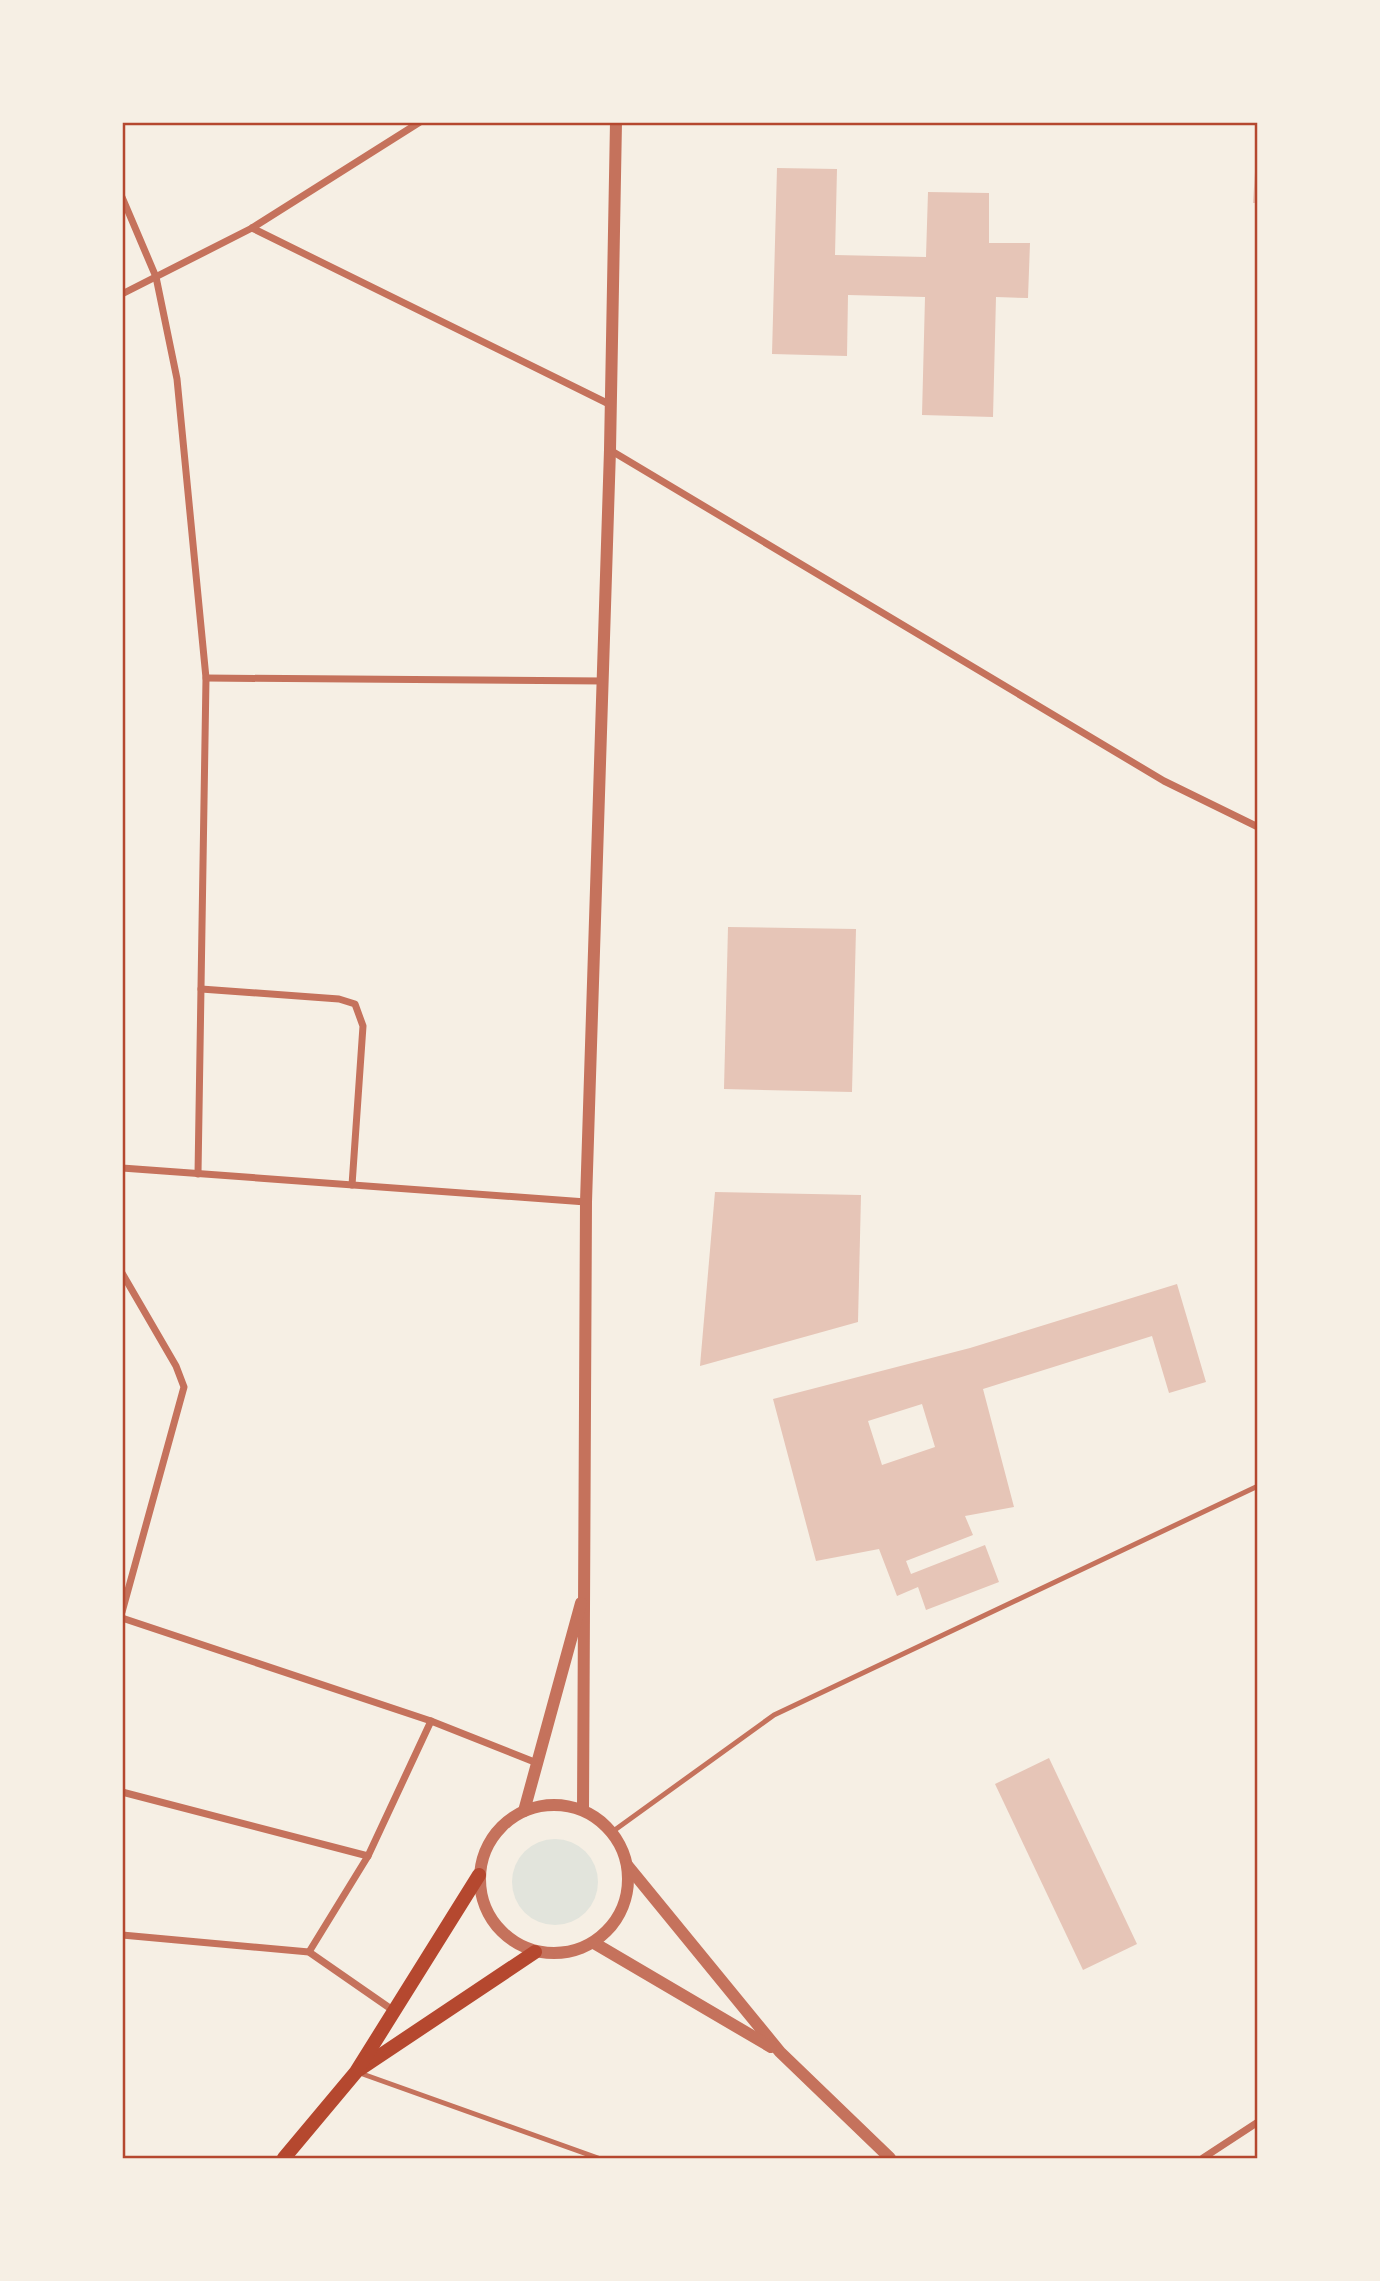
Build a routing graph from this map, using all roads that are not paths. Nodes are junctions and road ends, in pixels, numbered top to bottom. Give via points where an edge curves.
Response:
1 (420, 122) edge
2 (617, 122) edge
3 (122, 197) edge
4 (252, 228) junction
5 (156, 277) junction
6 (122, 295) edge
7 (609, 404) junction
8 (610, 450) junction
9 (206, 678) junction
10 (603, 681) junction
11 (1258, 827) edge
12 (201, 989) junction
13 (122, 1168) edge
14 (198, 1174) junction
15 (352, 1185) junction
16 (586, 1202) junction
17 (122, 1273) edge
18 (1258, 1486) edge
19 (585, 1586) junction
20 (122, 1612) edge
21 (122, 1618) edge
22 (432, 1721) junction
23 (537, 1763) junction
24 (122, 1792) edge
25 (583, 1810) junction
26 (524, 1811) junction
27 (612, 1832) junction
28 (368, 1856) junction
29 (627, 1864) junction
30 (479, 1875) junction
31 (122, 1935) edge
32 (594, 1942) junction
33 (309, 1952) junction
34 (535, 1952) junction
35 (394, 2011) junction
36 (779, 2052) junction
37 (356, 2072) junction
38 (1258, 2122) edge
39 (284, 2158) edge
40 (598, 2158) edge
41 (890, 2158) edge
42 (1203, 2158) edge

1 - 4 street
2 - 7 street
3 - 5 street
4 - 5 street
4 - 7 street
5 - 6 street
5 - 9 street via 177,379
7 - 8 street
8 - 10 street
8 - 11 street via 1164,781
9 - 10 street
9 - 12 street
10 - 16 street
12 - 14 street
12 - 15 street via 355,1004 363,1026
13 - 14 street
14 - 15 street
15 - 16 street
16 - 19 street
17 - 20 street via 184,1387
18 - 27 lane via 774,1715
19 - 23 street
19 - 25 street
21 - 22 street
22 - 23 street
22 - 28 street
23 - 26 street
24 - 28 street
25 - 26 street via 553,1804
25 - 27 street
26 - 30 street via 492,1836
27 - 29 street
28 - 33 street
29 - 32 street via 628,1887 622,1909 611,1928
29 - 36 street
30 - 34 street via 482,1901 493,1924 512,1942
30 - 35 main road
31 - 33 street
32 - 34 street via 575,1951
32 - 36 street
33 - 35 street
34 - 37 main road
35 - 37 main road
36 - 41 street
37 - 39 main road
37 - 40 lane
38 - 42 street

